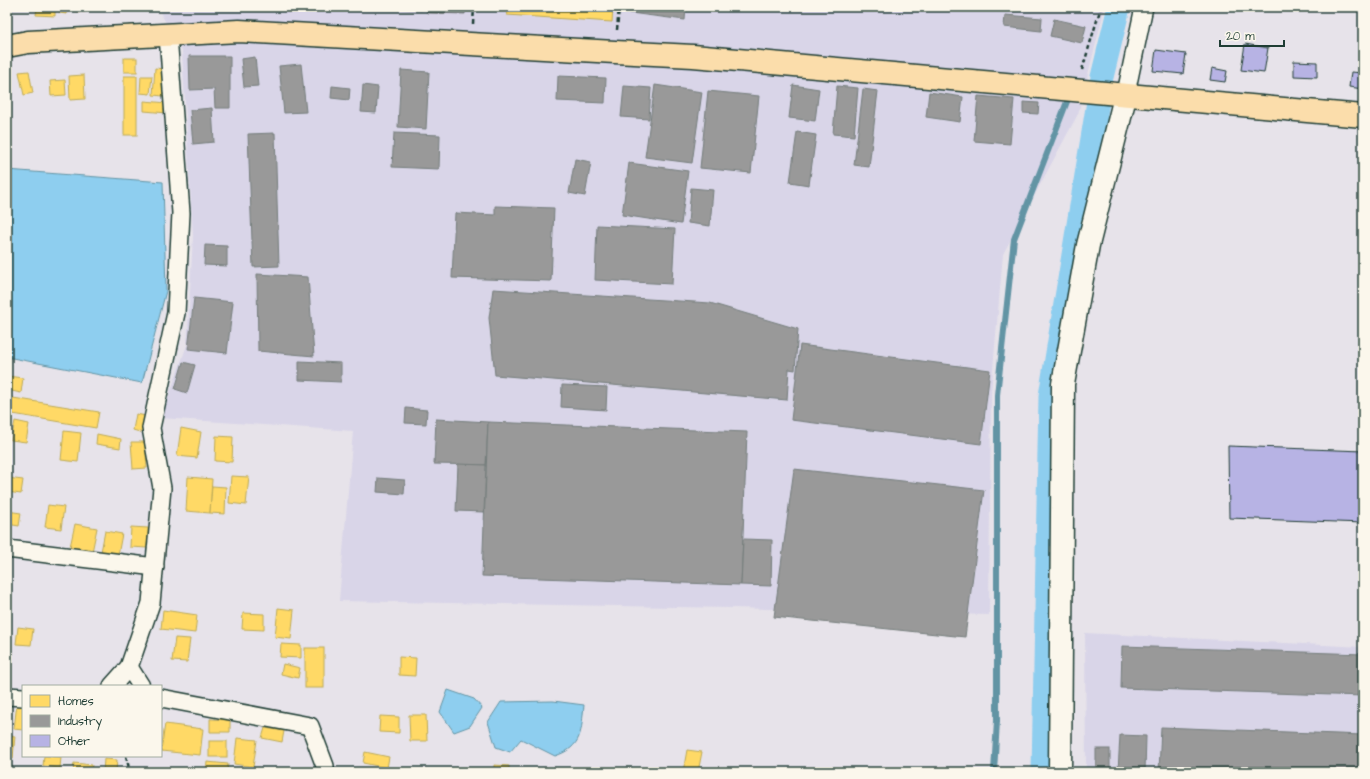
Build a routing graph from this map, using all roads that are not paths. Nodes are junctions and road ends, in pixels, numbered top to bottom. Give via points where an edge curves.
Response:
1 (1144, 7) edge
2 (168, 35) junction
3 (7, 46) edge
4 (1116, 92) junction
5 (1363, 116) edge
6 (7, 549) edge
7 (155, 567) junction
8 (129, 667) junction
9 (113, 685) edge
10 (140, 685) edge
11 (7, 696) edge
12 (22, 697) edge
13 (162, 698) edge
14 (325, 772) edge
15 (1060, 772) edge

1 - 4 street
2 - 3 main road via 28,42
2 - 4 main road via 239,31 692,56
2 - 7 street via 181,213 176,313 151,428 162,488
4 - 5 main road
4 - 15 street via 1063,384
6 - 7 street
7 - 8 street via 151,603
8 - 9 street
8 - 10 street
11 - 12 street
13 - 14 street via 310,726

